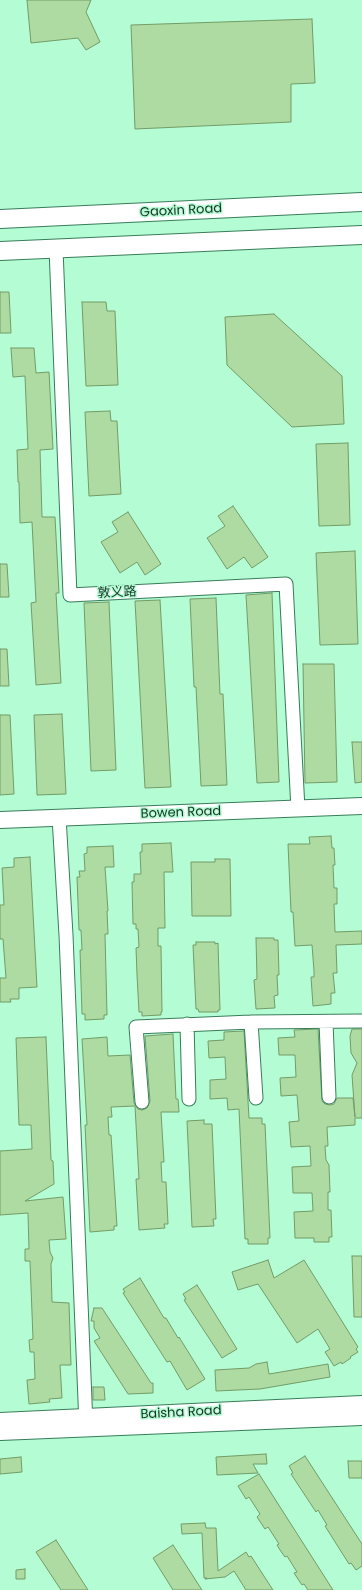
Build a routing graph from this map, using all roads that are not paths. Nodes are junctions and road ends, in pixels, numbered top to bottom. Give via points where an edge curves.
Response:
1 (362, 202) edge
2 (0, 219) edge
3 (362, 235) edge
4 (56, 249) junction
5 (0, 251) edge
6 (362, 806) edge
7 (298, 808) junction
8 (59, 817) junction
9 (0, 820) edge
10 (362, 1021) edge
11 (251, 1022) junction
12 (326, 1022) junction
13 (187, 1024) junction
14 (329, 1097) dead end
15 (189, 1098) dead end
16 (256, 1098) dead end
17 (142, 1102) dead end
18 (362, 1404) edge
19 (362, 1417) edge
20 (0, 1421) edge
21 (86, 1423) junction
22 (0, 1432) edge

1 - 2 main road, Gaoxin Road
3 - 4 main road
4 - 5 main road
4 - 7 street, 敦义路 via 70,595 286,584
6 - 7 street, Bowen Road
7 - 8 street, Bowen Road
8 - 9 street, Bowen Road
8 - 21 street
10 - 12 street
11 - 12 street
11 - 13 street
11 - 16 street
12 - 14 street
13 - 15 street
13 - 17 street via 136,1027
18 - 21 street, Baisha Road
19 - 21 street, Baisha Road
20 - 21 street, Baisha Road
21 - 22 street, Baisha Road

